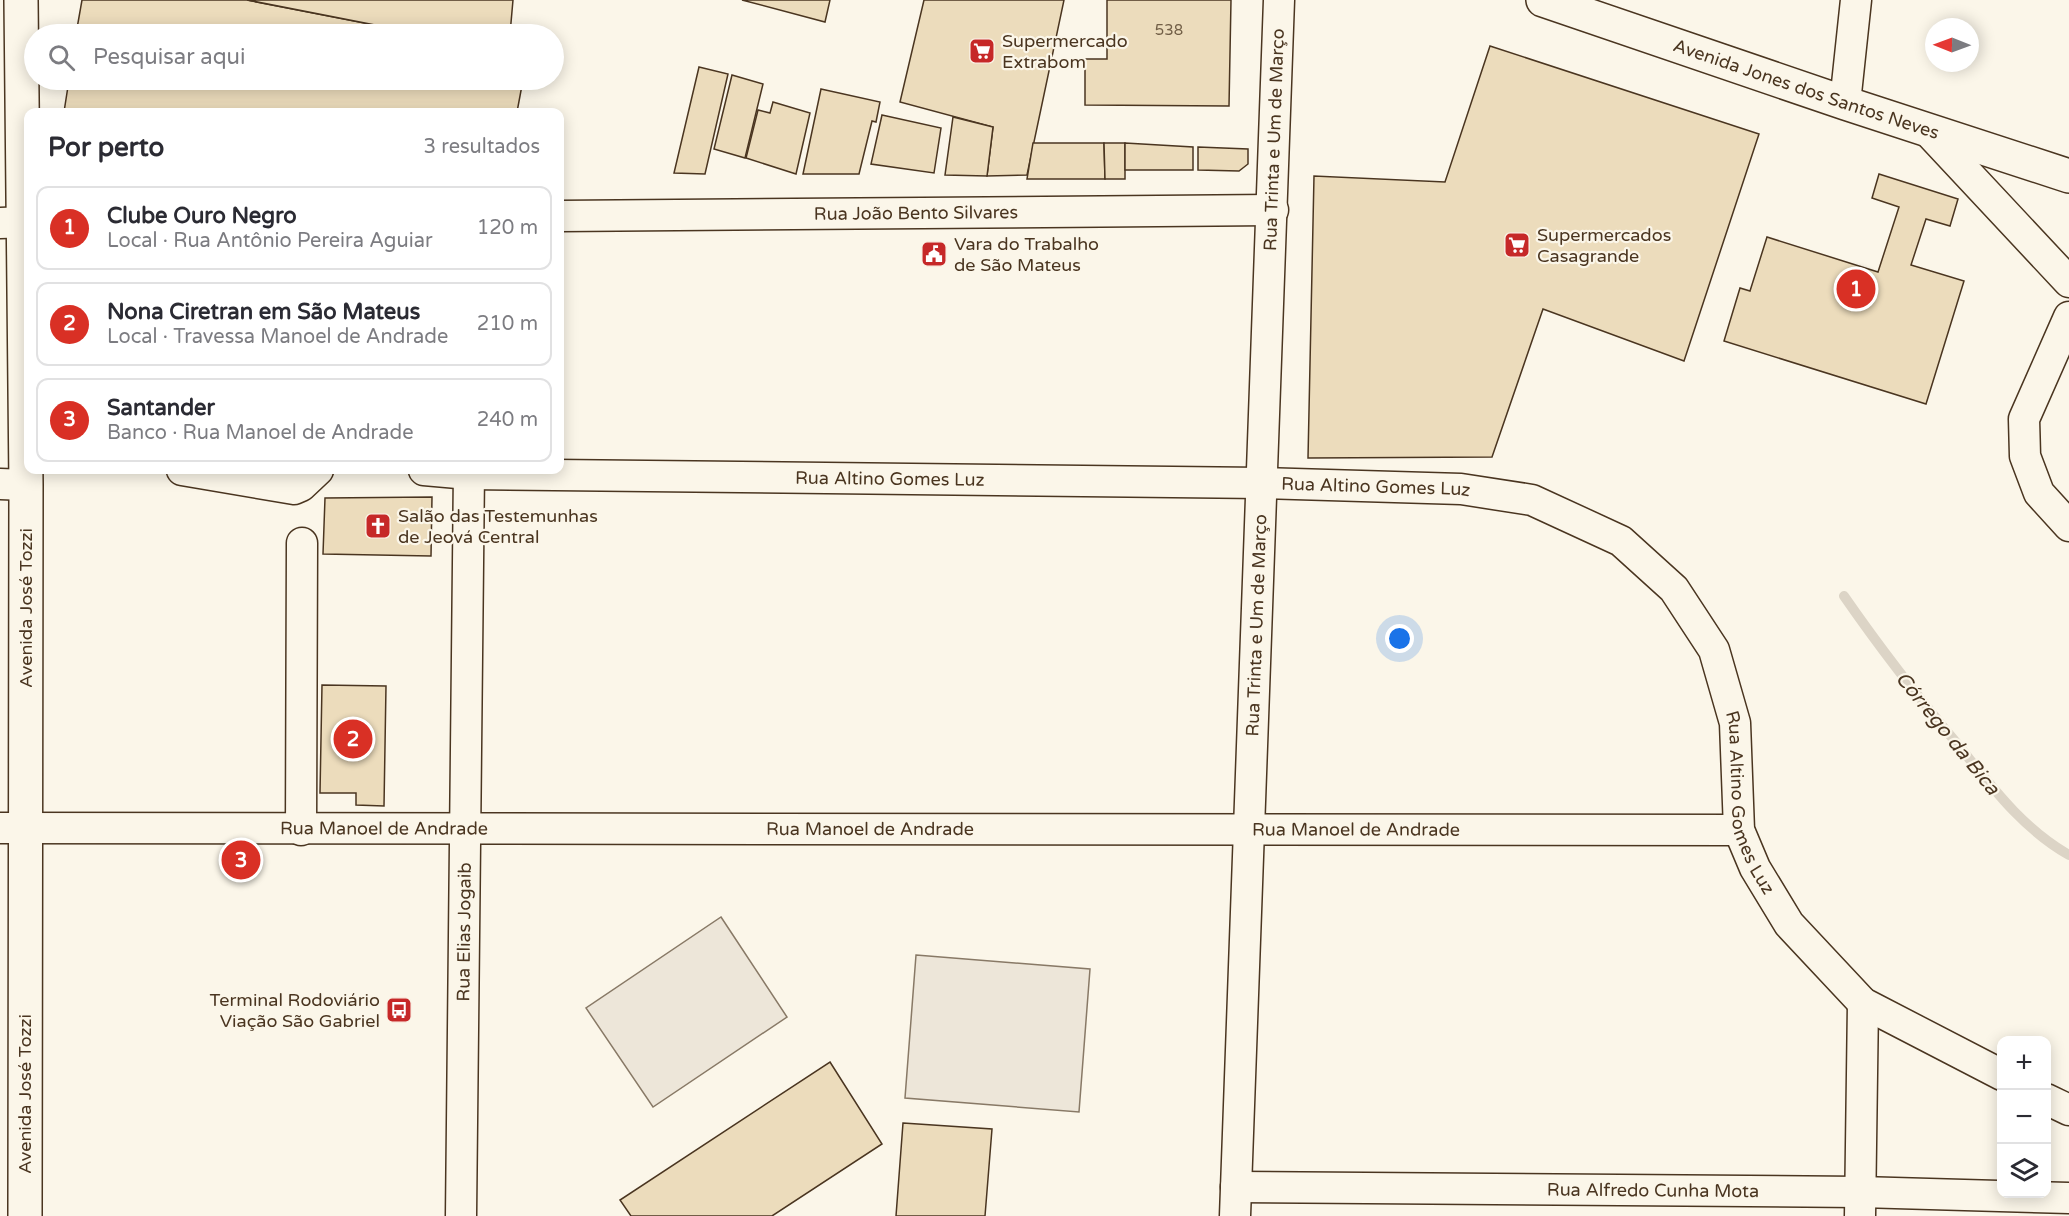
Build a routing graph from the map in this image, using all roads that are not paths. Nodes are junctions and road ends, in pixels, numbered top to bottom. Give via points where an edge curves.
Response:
1 (21, 0) edge
2 (1279, 0) edge
3 (1543, 0) edge
4 (1856, 0) edge
5 (1845, 104) junction
6 (1926, 129) junction
7 (2069, 176) edge
8 (1273, 210) junction
9 (564, 216) edge
10 (18, 222) edge
11 (2069, 282) edge
12 (2069, 317) edge
13 (24, 367) edge
14 (24, 449) edge
15 (564, 473) edge
16 (206, 474) edge
17 (314, 474) edge
18 (469, 474) edge
19 (1262, 483) junction
20 (13, 484) edge
21 (2069, 526) edge
22 (302, 543) dead end
23 (13, 828) edge
24 (301, 830) junction
25 (464, 830) junction
26 (1251, 830) junction
27 (1739, 830) junction
28 (1863, 1003) junction
29 (1997, 1073) edge
30 (2051, 1101) edge
31 (2069, 1110) edge
32 (1236, 1187) junction
33 (2069, 1198) edge
34 (1860, 1204) edge
35 (25, 1216) edge
36 (461, 1216) edge
37 (1235, 1216) edge

1 - 10 street, Avenida José Tozzi
2 - 8 street, Rua Trinta e Um de Março
3 - 5 street, Avenida Jones dos Santos Neves
4 - 5 street
5 - 6 street, Avenida Jones dos Santos Neves
6 - 7 street, Avenida Jones dos Santos Neves
6 - 11 street
8 - 9 street, Rua João Bento Silvares
8 - 19 street, Rua Trinta e Um de Março
10 - 13 street, Avenida José Tozzi
12 - 21 street via 2024,420 2025,456 2039,493
14 - 20 street, Avenida José Tozzi
15 - 19 street, Rua Altino Gomes Luz
16 - 17 street via 294,489
18 - 25 street, Rua Elias Jogaib
19 - 26 street, Rua Trinta e Um de Março
19 - 27 street, Rua Altino Gomes Luz via 1461,489 1532,500 1622,541 1674,589 1714,650 1735,723
20 - 23 street, Avenida José Tozzi
22 - 24 street
23 - 24 street, Rua Manoel de Andrade
23 - 35 street, Avenida José Tozzi
24 - 25 street, Rua Manoel de Andrade
25 - 26 street, Rua Manoel de Andrade
25 - 36 street, Rua Elias Jogaib
26 - 27 street, Rua Manoel de Andrade
26 - 32 street, Rua Trinta e Um de Março
27 - 28 street, Rua Altino Gomes Luz via 1755,868 1789,924
28 - 29 street, Rua Altino Gomes Luz
28 - 34 street
30 - 31 street
32 - 34 street, Rua Alfredo Cunha Mota
32 - 37 street, Rua Trinta e Um de Março
33 - 34 street, Rua Alfredo Cunha Mota

